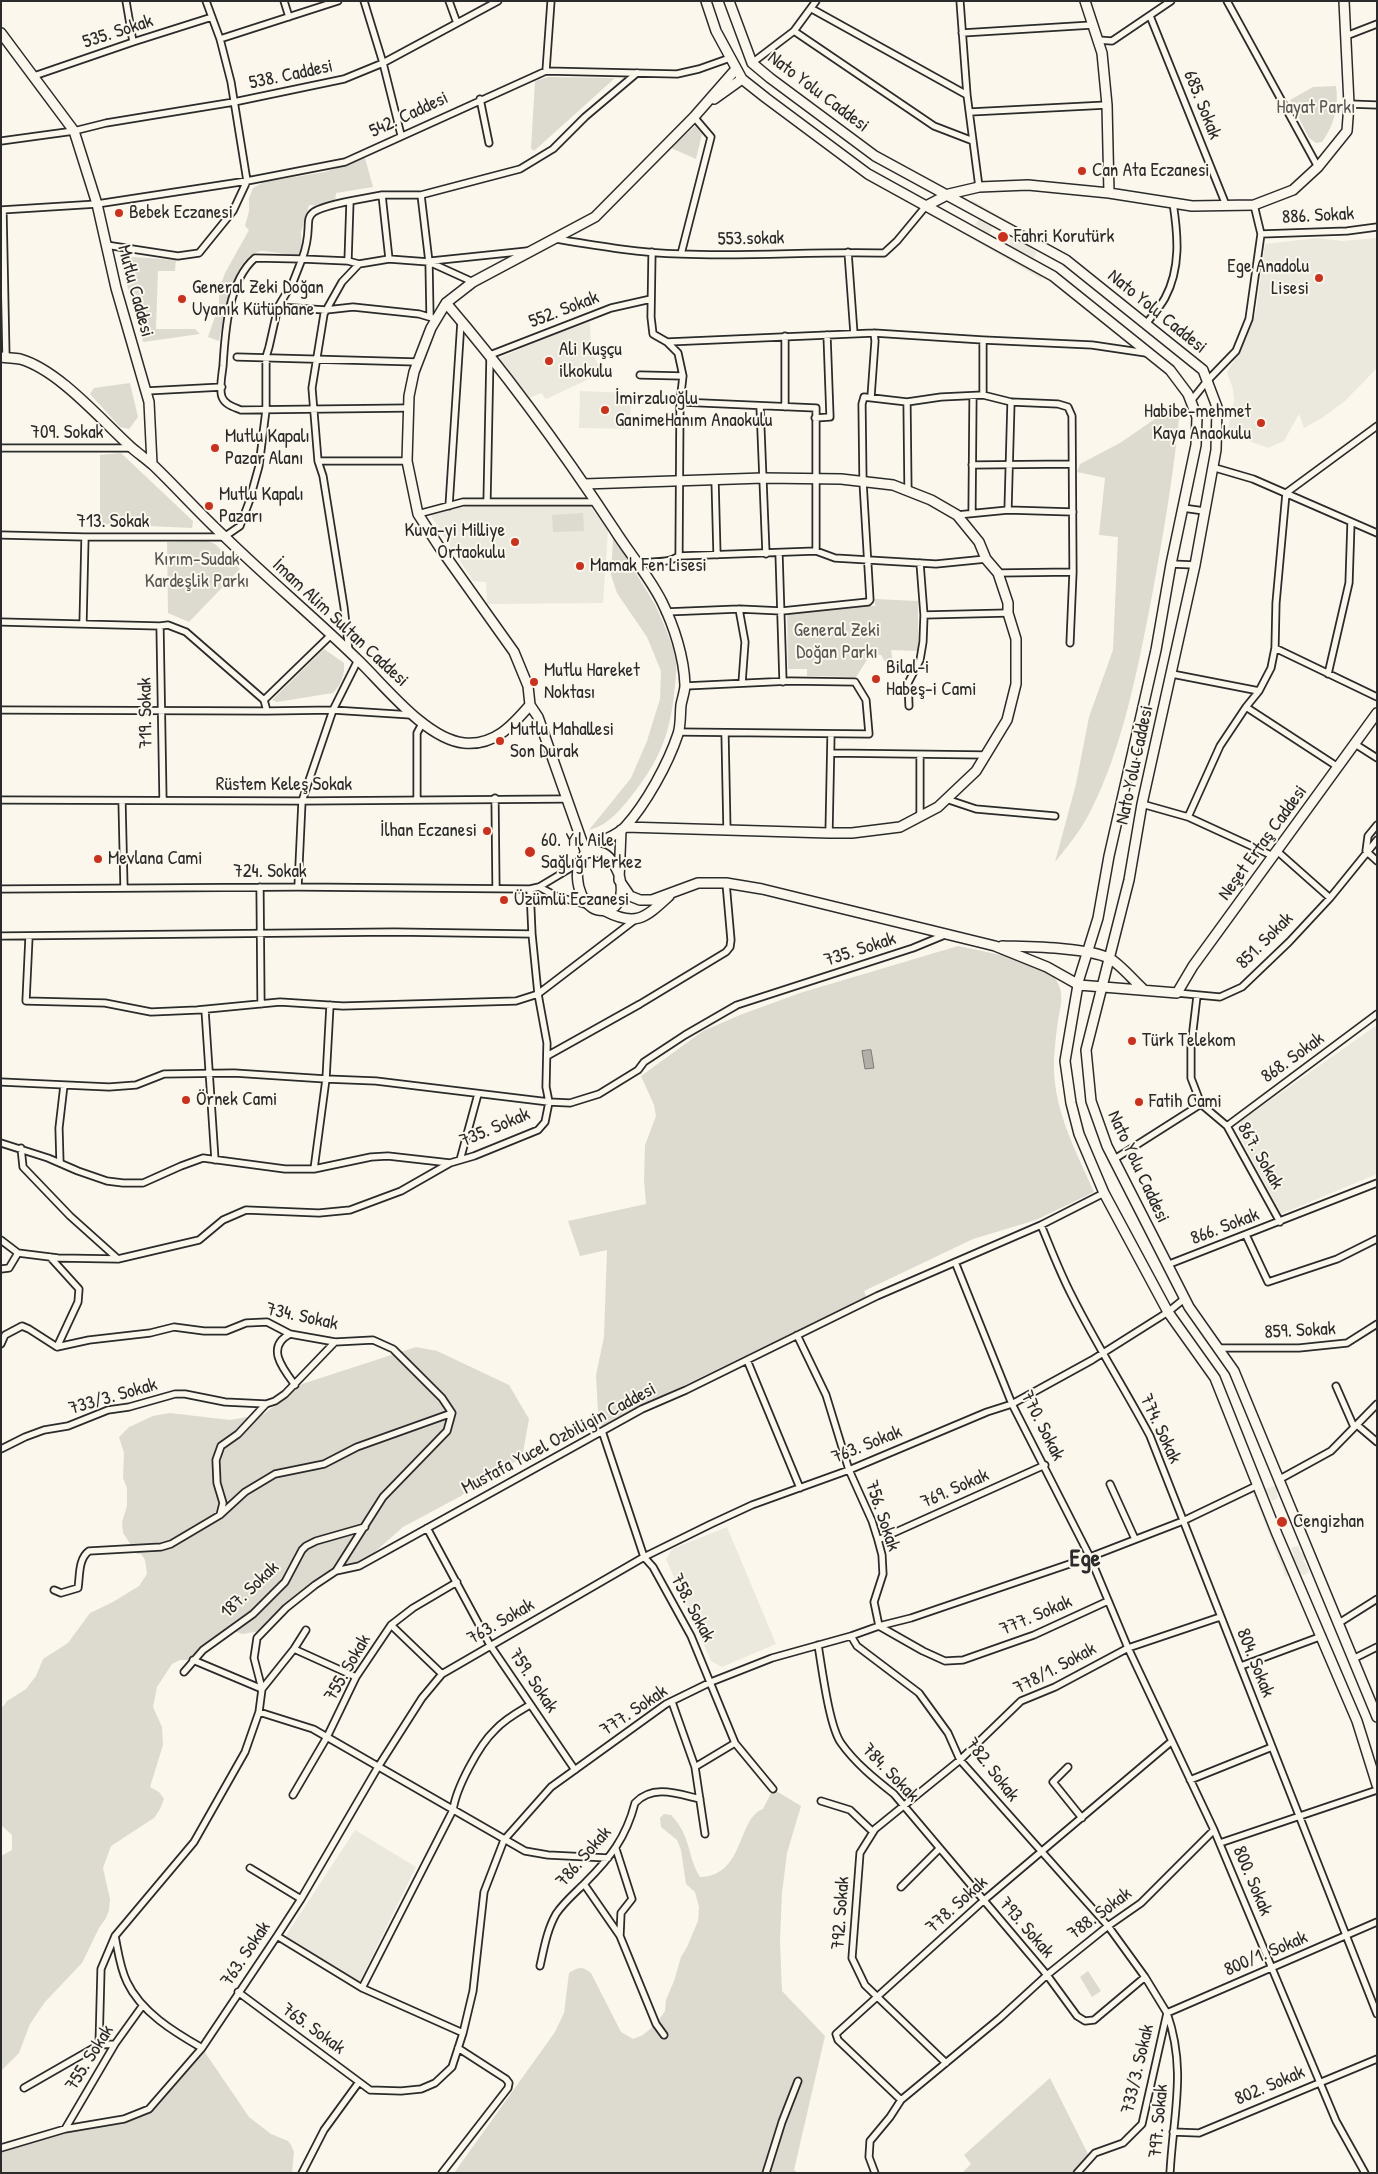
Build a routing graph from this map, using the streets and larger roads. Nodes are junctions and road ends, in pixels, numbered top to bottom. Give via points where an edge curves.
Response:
1 (126, 1) edge
2 (206, 1) edge
3 (284, 1) edge
4 (338, 1) edge
5 (364, 1) edge
6 (449, 1) edge
7 (498, 1) edge
8 (550, 1) edge
9 (706, 1) edge
10 (729, 1) edge
11 (816, 1) edge
12 (960, 1) edge
13 (1085, 1) edge
14 (1171, 1) edge
15 (1227, 1) edge
16 (1344, 1) edge
17 (812, 8) junction
18 (1150, 16) junction
19 (212, 17) junction
20 (289, 17) junction
21 (457, 23) junction
22 (1377, 24) edge
23 (1092, 25) junction
24 (794, 31) junction
25 (1, 33) edge
26 (962, 33) junction
27 (1346, 36) junction
28 (220, 39) junction
29 (1098, 40) junction
30 (133, 42) junction
31 (730, 58) junction
32 (383, 63) junction
33 (752, 63) junction
34 (736, 69) junction
35 (546, 71) junction
36 (636, 74) junction
37 (34, 76) junction
38 (742, 79) junction
39 (967, 95) junction
40 (480, 99) junction
41 (234, 102) junction
42 (1348, 104) junction
43 (1107, 105) junction
44 (1377, 105) edge
45 (970, 112) junction
46 (697, 113) junction
47 (74, 131) junction
48 (401, 135) junction
49 (1, 140) edge
50 (973, 141) junction
51 (490, 143) dead end
52 (1318, 167) junction
53 (247, 181) junction
54 (979, 187) junction
55 (1109, 193) junction
56 (421, 194) junction
57 (949, 194) junction
58 (382, 195) junction
59 (350, 201) junction
60 (1173, 203) junction
61 (97, 204) junction
62 (1226, 205) junction
63 (1254, 205) junction
64 (926, 206) junction
65 (2, 210) edge
66 (1377, 227) edge
67 (1261, 234) junction
68 (556, 239) junction
69 (106, 245) junction
70 (534, 250) junction
71 (652, 252) junction
72 (848, 252) junction
73 (681, 254) junction
74 (302, 259) junction
75 (389, 259) junction
76 (348, 261) junction
77 (429, 262) junction
78 (359, 264) junction
79 (473, 282) junction
80 (651, 299) junction
81 (446, 303) junction
82 (278, 307) junction
83 (326, 310) junction
84 (433, 318) junction
85 (461, 321) junction
86 (1146, 324) junction
87 (874, 333) junction
88 (854, 334) junction
89 (827, 335) junction
90 (785, 336) junction
91 (983, 340) junction
92 (667, 342) junction
93 (1148, 353) junction
94 (490, 355) junction
95 (4, 357) edge
96 (237, 357) dead end
97 (266, 357) junction
98 (317, 360) junction
99 (418, 362) junction
100 (640, 375) dead end
101 (683, 376) junction
102 (1207, 381) junction
103 (222, 387) junction
104 (146, 390) junction
105 (983, 395) junction
106 (973, 396) junction
107 (871, 397) junction
108 (1191, 401) junction
109 (680, 402) junction
110 (907, 402) junction
111 (1011, 402) junction
112 (760, 406) junction
113 (785, 407) junction
114 (408, 408) junction
115 (266, 410) junction
116 (312, 410) junction
117 (815, 418) junction
118 (1377, 426) edge
119 (1, 448) edge
120 (132, 448) junction
121 (407, 461) junction
122 (318, 462) junction
123 (152, 464) junction
124 (1072, 464) junction
125 (972, 465) junction
126 (1009, 466) junction
127 (1212, 467) junction
128 (763, 478) junction
129 (715, 479) junction
130 (817, 480) junction
131 (679, 481) junction
132 (863, 482) junction
133 (584, 484) junction
134 (908, 491) junction
135 (1286, 493) junction
136 (487, 502) junction
137 (596, 502) junction
138 (449, 506) junction
139 (1183, 508) junction
140 (1008, 510) junction
141 (1204, 510) junction
142 (972, 512) junction
143 (1073, 512) junction
144 (418, 514) junction
145 (957, 515) junction
146 (1352, 522) junction
147 (1377, 532) edge
148 (1, 535) edge
149 (85, 537) junction
150 (224, 537) junction
151 (816, 551) junction
152 (779, 553) junction
153 (766, 554) junction
154 (717, 555) junction
155 (679, 556) junction
156 (986, 559) junction
157 (869, 560) junction
158 (920, 563) junction
159 (1171, 564) junction
160 (637, 565) junction
161 (1195, 565) junction
162 (1073, 572) junction
163 (998, 574) junction
164 (739, 609) junction
165 (782, 611) junction
166 (665, 612) junction
167 (1008, 613) junction
168 (924, 615) junction
169 (1, 622) edge
170 (83, 624) junction
171 (160, 626) junction
172 (331, 635) junction
173 (1070, 643) dead end
174 (1274, 648) junction
175 (349, 651) junction
176 (358, 660) junction
177 (1172, 674) junction
178 (1328, 674) junction
179 (783, 682) junction
180 (742, 683) junction
181 (685, 686) junction
182 (1259, 691) junction
183 (1377, 697) edge
184 (264, 700) junction
185 (530, 705) junction
186 (909, 706) dead end
187 (1246, 707) junction
188 (1, 710) edge
189 (333, 710) junction
190 (267, 711) junction
191 (161, 712) junction
192 (1377, 714) edge
193 (412, 715) junction
194 (423, 722) junction
195 (678, 732) junction
196 (725, 734) junction
197 (831, 734) junction
198 (1355, 744) junction
199 (831, 753) junction
200 (920, 755) junction
201 (985, 756) junction
202 (1377, 758) edge
203 (1338, 767) junction
204 (495, 798) junction
205 (566, 799) junction
206 (946, 799) junction
207 (1, 800) edge
208 (163, 800) junction
209 (416, 800) junction
210 (122, 801) junction
211 (302, 801) junction
212 (1142, 804) junction
213 (920, 816) junction
214 (1055, 816) dead end
215 (1188, 817) junction
216 (1377, 825) edge
217 (623, 829) junction
218 (727, 831) junction
219 (829, 833) junction
220 (1377, 840) edge
221 (1366, 851) junction
222 (586, 853) junction
223 (1275, 854) junction
224 (1377, 860) edge
225 (579, 863) junction
226 (619, 880) junction
227 (726, 883) junction
228 (260, 887) junction
229 (298, 887) junction
230 (539, 887) junction
231 (124, 888) junction
232 (496, 888) junction
233 (1, 889) edge
234 (530, 890) junction
235 (673, 893) junction
236 (1330, 898) junction
237 (589, 906) junction
238 (605, 911) junction
239 (637, 918) junction
240 (260, 934) junction
241 (532, 934) junction
242 (947, 934) junction
243 (1, 936) edge
244 (29, 937) junction
245 (995, 946) junction
246 (1088, 953) junction
247 (1110, 958) junction
248 (1078, 985) junction
249 (1101, 988) junction
250 (1144, 989) junction
251 (1177, 993) junction
252 (538, 994) junction
253 (1197, 996) junction
254 (261, 1004) junction
255 (330, 1005) junction
256 (205, 1010) junction
257 (1377, 1014) edge
258 (547, 1056) junction
259 (208, 1073) junction
260 (326, 1079) junction
261 (1, 1082) edge
262 (64, 1085) junction
263 (478, 1094) junction
264 (549, 1102) junction
265 (1201, 1104) junction
266 (1227, 1126) junction
267 (1, 1143) edge
268 (21, 1148) junction
269 (215, 1160) junction
270 (460, 1160) junction
271 (1114, 1160) junction
272 (450, 1162) junction
273 (60, 1164) junction
274 (314, 1170) junction
275 (1377, 1182) edge
276 (1104, 1193) junction
277 (1280, 1222) junction
278 (1041, 1226) junction
279 (1246, 1235) junction
280 (1377, 1239) edge
281 (1, 1240) edge
282 (18, 1253) junction
283 (50, 1257) junction
284 (118, 1259) junction
285 (955, 1262) junction
286 (1167, 1265) junction
287 (1, 1269) edge
288 (1184, 1299) junction
289 (1168, 1312) junction
290 (1377, 1324) edge
291 (290, 1334) junction
292 (798, 1335) junction
293 (335, 1342) junction
294 (1, 1344) edge
295 (57, 1347) junction
296 (1218, 1348) junction
297 (1102, 1353) junction
298 (747, 1360) junction
299 (295, 1385) junction
300 (1336, 1386) dead end
301 (266, 1404) junction
302 (1012, 1404) junction
303 (1377, 1404) edge
304 (452, 1413) junction
305 (1356, 1426) junction
306 (602, 1431) junction
307 (1377, 1442) edge
308 (1, 1448) edge
309 (1045, 1465) junction
310 (849, 1470) junction
311 (1280, 1479) junction
312 (1110, 1484) dead end
313 (1258, 1486) junction
314 (800, 1488) junction
315 (220, 1515) junction
316 (1183, 1521) junction
317 (366, 1527) junction
318 (427, 1528) junction
319 (878, 1540) junction
320 (1135, 1540) junction
321 (644, 1557) junction
322 (1090, 1557) junction
323 (336, 1572) junction
324 (457, 1582) junction
325 (54, 1590) dead end
326 (1377, 1599) edge
327 (1108, 1601) junction
328 (1220, 1617) junction
329 (1338, 1623) junction
330 (391, 1626) junction
331 (879, 1626) junction
332 (306, 1630) dead end
333 (851, 1636) junction
334 (1322, 1636) junction
335 (490, 1645) junction
336 (818, 1645) junction
337 (1377, 1647) edge
338 (1128, 1648) junction
339 (294, 1649) junction
340 (193, 1660) junction
341 (1353, 1660) junction
342 (1241, 1666) junction
343 (184, 1672) dead end
344 (442, 1674) junction
345 (356, 1676) junction
346 (711, 1682) junction
347 (262, 1689) junction
348 (672, 1702) junction
349 (530, 1705) junction
350 (259, 1712) junction
351 (1377, 1717) edge
352 (327, 1737) junction
353 (1172, 1741) junction
354 (735, 1743) junction
355 (1272, 1747) junction
356 (960, 1760) junction
357 (378, 1767) junction
358 (695, 1767) junction
359 (1068, 1768) dead end
360 (575, 1770) junction
361 (1190, 1780) junction
362 (1377, 1785) edge
363 (773, 1789) dead end
364 (1377, 1790) edge
365 (293, 1795) dead end
366 (700, 1799) junction
367 (821, 1801) dead end
368 (903, 1805) junction
369 (453, 1810) junction
370 (1299, 1816) junction
371 (1082, 1818) junction
372 (1214, 1830) junction
373 (873, 1832) junction
374 (705, 1834) dead end
375 (504, 1840) junction
376 (1220, 1843) junction
377 (616, 1849) junction
378 (939, 1849) junction
379 (1041, 1852) junction
380 (608, 1858) junction
381 (250, 1868) dead end
382 (584, 1884) junction
383 (901, 1887) dead end
384 (301, 1899) junction
385 (983, 1901) junction
386 (1377, 1922) edge
387 (1108, 1926) junction
388 (115, 1936) junction
389 (277, 1936) junction
390 (620, 1936) junction
391 (1345, 1936) junction
392 (540, 1966) dead end
393 (1273, 1968) junction
394 (1047, 1975) junction
395 (1145, 1977) junction
396 (362, 1988) junction
397 (238, 1992) junction
398 (878, 1997) junction
399 (143, 2005) junction
400 (1167, 2013) junction
401 (1377, 2014) edge
402 (463, 2033) junction
403 (664, 2035) dead end
404 (114, 2044) junction
405 (99, 2045) junction
406 (202, 2048) junction
407 (458, 2048) junction
408 (1377, 2059) edge
409 (946, 2063) junction
410 (798, 2081) dead end
411 (359, 2082) junction
412 (1319, 2082) junction
413 (24, 2088) dead end
414 (370, 2090) joint
415 (901, 2100) junction
416 (65, 2129) junction
417 (1174, 2132) junction
418 (1, 2148) edge
419 (302, 2173) edge
420 (442, 2173) edge
421 (766, 2173) edge
422 (875, 2173) edge
423 (1077, 2173) edge
424 (1170, 2173) edge
425 (1365, 2173) edge

1 - 30 street
2 - 19 street
3 - 20 street
4 - 20 street
5 - 32 street
6 - 21 street
7 - 21 street, 538. Caddesi
8 - 35 street
9 - 31 street
10 - 33 street, Nato Yolu Caddesi
11 - 17 street
12 - 26 street
13 - 23 street
14 - 18 street
15 - 52 street
16 - 27 street
17 - 24 street
17 - 39 street
18 - 29 street via 1112,40
18 - 62 street, 685. Sokak
19 - 28 street
19 - 30 street, 535. Sokak
20 - 28 street
21 - 32 street, 538. Caddesi
22 - 27 street
23 - 26 street
23 - 29 street
24 - 33 street
24 - 50 street via 934,126
25 - 37 street, Mutlu Caddesi
26 - 39 street
27 - 42 street
28 - 41 street
29 - 43 street
30 - 37 street, 535. Sokak
31 - 34 street
31 - 36 street, 542. Caddesi via 677,74
32 - 41 street, 538. Caddesi via 344,79
32 - 48 street
33 - 57 street, Nato Yolu Caddesi via 875,156
34 - 38 street
34 - 46 street
35 - 36 street, 542. Caddesi
35 - 40 street, 542. Caddesi
36 - 56 street via 553,149 520,169
37 - 47 street, Mutlu Caddesi
38 - 46 street
38 - 64 street via 868,174
39 - 45 street
40 - 48 street, 542. Caddesi
40 - 51 street
41 - 47 street, 538. Caddesi via 106,122
41 - 53 street
42 - 44 street
42 - 52 street via 1347,131
43 - 45 street
43 - 55 street
45 - 50 street
46 - 68 street via 595,217
46 - 73 street via 711,138
47 - 49 street, 538. Caddesi
47 - 61 street, Mutlu Caddesi
48 - 53 street, 542. Caddesi via 345,162
50 - 54 street
52 - 63 street via 1293,190
53 - 61 street, 542. Caddesi
53 - 69 street via 233,211 199,253 178,256
54 - 55 street via 1028,185
54 - 57 street
55 - 60 street
56 - 58 street
56 - 77 street
57 - 64 street
57 - 86 street, Nato Yolu Caddesi via 1066,260
58 - 59 street
58 - 75 street
59 - 74 street via 311,213
59 - 76 street
60 - 62 street
60 - 86 street via 1178,248 1173,272 1165,298
61 - 65 street, 542. Caddesi
61 - 69 street, Mutlu Caddesi
62 - 63 street
63 - 67 street
64 - 72 street, 553.sokak via 884,253
64 - 93 street via 1053,276
65 - 95 street
66 - 67 street, 886. Sokak
67 - 102 street via 1248,319 1236,351
68 - 70 street
68 - 71 street, 553.sokak via 625,251
69 - 104 street, Mutlu Caddesi
70 - 77 street
70 - 79 street
71 - 73 street, 553.sokak
71 - 80 street
72 - 73 street, 553.sokak
72 - 88 street
74 - 76 street
74 - 82 street
74 - 103 street via 255,258 244,269 225,330
75 - 77 street
75 - 78 street
76 - 78 street
77 - 79 street
77 - 84 street
78 - 83 street via 342,282
79 - 81 street
80 - 92 street via 653,334
80 - 94 street, 552. Sokak via 611,308
81 - 84 street
81 - 85 street
82 - 83 street
82 - 97 street
83 - 84 street via 353,307
83 - 98 street
84 - 99 street
85 - 94 street
85 - 138 street
86 - 102 street, Nato Yolu Caddesi via 1203,370
87 - 88 street
87 - 91 street
87 - 107 street
88 - 89 street
89 - 90 street
89 - 117 street via 830,417
90 - 92 street
90 - 113 street
91 - 93 street via 1092,345
91 - 105 street
92 - 101 street via 678,353
93 - 108 street via 1170,370
94 - 133 street
94 - 136 street
95 - 120 street, İmam Alim Sultan Caddesi via 42,369 94,410
96 - 97 street
97 - 98 street
97 - 115 street
98 - 99 street
98 - 116 street
99 - 114 street
100 - 101 street
101 - 109 street
102 - 108 street
102 - 127 street, Nato Yolu Caddesi via 1217,408 1216,450
103 - 104 street
103 - 115 street via 222,397 228,405 241,410
104 - 123 street, Mutlu Caddesi
105 - 106 street
105 - 111 street
106 - 110 street via 941,396
106 - 125 street
107 - 110 street
107 - 132 street via 864,397 862,404
108 - 139 street via 1197,417 1196,445
109 - 112 street
109 - 131 street
110 - 134 street
111 - 124 street via 1068,407 1072,416
111 - 126 street
112 - 113 street
112 - 128 street
113 - 117 street via 816,408
114 - 116 street
114 - 121 street
115 - 116 street
115 - 150 street via 259,466 249,502 240,526
116 - 122 street
117 - 130 street
118 - 135 street
119 - 120 street, 709. Sokak
120 - 123 street, İmam Alim Sultan Caddesi
121 - 122 street
121 - 144 street
122 - 175 street via 323,476
123 - 150 street, İmam Alim Sultan Caddesi
124 - 126 street
124 - 143 street
125 - 126 street
125 - 142 street
126 - 140 street
127 - 135 street
127 - 141 street, Nato Yolu Caddesi
128 - 129 street
128 - 130 street
128 - 153 street
129 - 131 street
129 - 154 street
130 - 132 street
130 - 151 street
131 - 133 street
131 - 155 street
132 - 134 street via 893,485
132 - 157 street
133 - 137 street
134 - 145 street
135 - 146 street
135 - 174 street
136 - 137 street
136 - 138 street
137 - 160 street
138 - 144 street
139 - 141 street
139 - 159 street
140 - 142 street
140 - 143 street
141 - 161 street, Nato Yolu Caddesi
142 - 145 street
143 - 162 street
144 - 185 street via 514,652 528,686
145 - 156 street via 978,542
146 - 147 street
146 - 178 street via 1349,583
148 - 149 street, 713. Sokak
149 - 150 street, 713. Sokak
149 - 170 street
150 - 172 street, İmam Alim Sultan Caddesi
151 - 152 street
151 - 157 street via 835,558
152 - 153 street
152 - 165 street
153 - 154 street
154 - 155 street
155 - 160 street via 670,561
156 - 158 street
156 - 163 street
157 - 158 street
157 - 165 street via 868,602
158 - 168 street
159 - 161 street
159 - 246 street via 1156,650
160 - 166 street via 662,602
161 - 177 street, Nato Yolu Caddesi
162 - 163 street
162 - 173 street
163 - 167 street
164 - 165 street
164 - 166 street
164 - 180 street via 744,642
165 - 179 street
166 - 181 street via 679,647
167 - 168 street
167 - 201 street via 1016,639 1016,684 1006,720
168 - 186 street via 920,660 908,683
169 - 170 street
170 - 171 street
171 - 184 street via 168,624 186,632
171 - 191 street, 719. Sokak
172 - 175 street, İmam Alim Sultan Caddesi
172 - 184 street
174 - 178 street
174 - 182 street via 1271,668
175 - 176 street, İmam Alim Sultan Caddesi
176 - 189 street
176 - 193 street, İmam Alim Sultan Caddesi
177 - 182 street
177 - 212 street, Nato Yolu Caddesi
178 - 183 street
179 - 180 street
179 - 197 street via 855,682 866,700 869,734
180 - 181 street
181 - 195 street
182 - 187 street
184 - 190 street
185 - 194 street, İmam Alim Sultan Caddesi via 511,726 492,740 464,743 449,739
185 - 205 street via 538,717
187 - 203 street
187 - 215 street via 1220,746
188 - 191 street
189 - 190 street
189 - 193 street
189 - 211 street
190 - 191 street
191 - 208 street, 719. Sokak
192 - 198 street, Neşet Ertaş Caddesi
193 - 194 street, İmam Alim Sultan Caddesi
194 - 209 street via 417,733
195 - 196 street
195 - 217 street via 659,778
196 - 197 street
196 - 218 street
197 - 199 street
198 - 202 street
198 - 203 street, Neşet Ertaş Caddesi
199 - 200 street
199 - 219 street
200 - 201 street
200 - 213 street
201 - 206 street via 976,771
203 - 223 street, Neşet Ertaş Caddesi
204 - 205 street, Rüstem Keleş Sokak
204 - 209 street, Rüstem Keleş Sokak
204 - 232 street
205 - 222 street
206 - 213 street
206 - 214 street via 976,810
207 - 210 street, Rüstem Keleş Sokak
208 - 210 street, Rüstem Keleş Sokak
208 - 211 street, Rüstem Keleş Sokak
209 - 211 street, Rüstem Keleş Sokak
210 - 231 street
211 - 229 street
212 - 215 street
212 - 247 street, Nato Yolu Caddesi via 1129,880
213 - 219 street via 900,827
215 - 223 street
216 - 221 street via 1368,836
217 - 218 street
217 - 222 street
217 - 226 street
218 - 219 street
220 - 221 street, 851. Sokak
221 - 224 street
221 - 236 street, 851. Sokak
222 - 225 street
222 - 226 street via 604,854 618,872
223 - 236 street
223 - 251 street, Neşet Ertaş Caddesi
225 - 230 street, 724. Sokak
225 - 237 street via 579,892
226 - 235 street via 630,896 640,900
226 - 238 street via 620,901 615,908
227 - 235 street via 698,883
227 - 242 street
227 - 258 street via 730,940 726,952
228 - 229 street, 724. Sokak
228 - 231 street, 724. Sokak
228 - 240 street
229 - 232 street, 724. Sokak
230 - 234 street, 724. Sokak
230 - 237 street via 558,897
231 - 233 street, 724. Sokak
232 - 234 street, 724. Sokak
234 - 241 street
235 - 239 street via 656,908
236 - 253 street, 851. Sokak via 1242,986 1220,997
237 - 238 street
238 - 239 street via 618,918
239 - 252 street
240 - 241 street
240 - 244 street
240 - 254 street
241 - 252 street
242 - 245 street
242 - 264 street, 735. Sokak via 737,1005 685,1035 644,1062 638,1070 598,1094 570,1103
243 - 244 street
244 - 256 street via 26,1001 104,1003 151,1012
245 - 246 street
245 - 248 street via 1047,967
246 - 247 street
246 - 248 street
247 - 249 street, Nato Yolu Caddesi
247 - 250 street
248 - 249 street, 851. Sokak
248 - 276 street via 1066,1061 1071,1103 1079,1134
249 - 250 street, 851. Sokak
249 - 271 street, Nato Yolu Caddesi via 1086,1050 1091,1101
250 - 251 street, 851. Sokak
251 - 253 street, 851. Sokak
252 - 255 street via 516,1001
252 - 258 street
253 - 265 street, 867. Sokak via 1190,1078
254 - 255 street
254 - 256 street
255 - 260 street
256 - 259 street
257 - 266 street, 868. Sokak
258 - 264 street
259 - 260 street
259 - 262 street via 164,1074 136,1085
259 - 269 street
260 - 263 street via 438,1087
260 - 274 street
261 - 262 street
262 - 273 street via 59,1128
263 - 264 street
263 - 270 street
264 - 270 street, 735. Sokak via 545,1122 538,1130
265 - 266 street, 867. Sokak
265 - 271 street
266 - 277 street, 867. Sokak
267 - 268 street
268 - 273 street
268 - 284 street via 23,1167 70,1216
269 - 273 street via 203,1158 143,1183 106,1181
269 - 274 street
270 - 272 street, 735. Sokak
271 - 286 street, Nato Yolu Caddesi
272 - 274 street via 388,1156
272 - 284 street, 735. Sokak via 401,1191 368,1205 319,1213 246,1210 223,1220 199,1240
275 - 277 street, 866. Sokak
276 - 278 street, Mustafa Yucel Ozbiligin Caddesi
276 - 289 street
277 - 279 street, 866. Sokak
278 - 285 street, Mustafa Yucel Ozbiligin Caddesi
278 - 297 street, 774. Sokak
279 - 280 street via 1268,1282 1337,1259
279 - 286 street, 866. Sokak
281 - 282 street
282 - 283 street, 735. Sokak
282 - 287 street via 9,1268
283 - 284 street, 735. Sokak
283 - 295 street via 79,1289 78,1302
285 - 292 street, Mustafa Yucel Ozbiligin Caddesi
285 - 302 street, 770. Sokak
286 - 288 street, Nato Yolu Caddesi
288 - 289 street, 763. Sokak
288 - 296 street, Nato Yolu Caddesi
289 - 297 street, 763. Sokak
289 - 313 street via 1215,1378
290 - 296 street, 859. Sokak via 1347,1343 1299,1348
291 - 293 street, 734. Sokak
291 - 295 street, 734. Sokak via 267,1322 246,1323 226,1331 174,1327
291 - 299 street via 283,1338 277,1352 280,1365
292 - 298 street, Mustafa Yucel Ozbiligin Caddesi
292 - 310 street, 756. Sokak via 826,1395
293 - 299 street
293 - 304 street, 734. Sokak via 373,1340 393,1349 442,1398
294 - 295 street via 5,1335 22,1326
296 - 311 street, Nato Yolu Caddesi via 1234,1371
297 - 302 street, 763. Sokak
297 - 316 street, 774. Sokak via 1150,1436
298 - 306 street, Mustafa Yucel Ozbiligin Caddesi
298 - 314 street
299 - 301 street
300 - 305 street
301 - 308 street, 733/3. Sokak via 175,1394 108,1410 68,1426 44,1430
301 - 315 street via 238,1434 221,1446 216,1460 217,1483 223,1503
302 - 309 street, 770. Sokak
302 - 310 street, 763. Sokak
303 - 305 street
304 - 315 street via 357,1447 324,1464 275,1474 246,1492
304 - 317 street via 447,1431 383,1497
305 - 307 street
305 - 311 street via 1331,1450
306 - 318 street, Mustafa Yucel Ozbiligin Caddesi
306 - 321 street, 758. Sokak
309 - 319 street, 769. Sokak
309 - 322 street, 770. Sokak
310 - 314 street, 763. Sokak
310 - 319 street, 756. Sokak
311 - 329 street, Nato Yolu Caddesi
312 - 320 street
313 - 316 street
313 - 334 street
314 - 321 street, 763. Sokak via 752,1505
315 - 325 street via 161,1548 89,1551 81,1561 78,1588 61,1593
316 - 320 street
316 - 328 street, 804. Sokak
317 - 323 street
317 - 340 street, 187. Sokak via 306,1546 285,1582 253,1614
318 - 323 street, Mustafa Yucel Ozbiligin Caddesi via 359,1566
318 - 324 street, 759. Sokak
319 - 331 street, 756. Sokak via 883,1574 874,1602
320 - 322 street
321 - 335 street, 763. Sokak
321 - 346 street, 758. Sokak via 653,1567 691,1636
322 - 327 street, 770. Sokak
322 - 331 street
323 - 347 street via 302,1594 256,1638 254,1658
324 - 330 street, 755. Sokak via 413,1608
324 - 335 street, 759. Sokak
326 - 329 street
327 - 331 street, 777. Sokak via 1034,1635 963,1660 945,1661
327 - 338 street, 800. Sokak
328 - 338 street, 778/1. Sokak
328 - 342 street, 804. Sokak
329 - 341 street, Nato Yolu Caddesi
330 - 344 street
330 - 345 street, 755. Sokak
331 - 333 street, 777. Sokak
332 - 339 street
333 - 336 street, 777. Sokak
333 - 356 street, 782. Sokak via 857,1646 919,1693 948,1733
334 - 342 street
334 - 362 street via 1357,1721
335 - 344 street, 763. Sokak
335 - 349 street, 759. Sokak
336 - 346 street, 777. Sokak via 772,1658
336 - 368 street, 784. Sokak via 830,1714 840,1742
337 - 341 street
338 - 353 street, 800. Sokak
338 - 356 street, 778/1. Sokak via 1055,1687 1021,1701
339 - 345 street
339 - 347 street
340 - 343 street, 187. Sokak
340 - 347 street
341 - 351 street, Nato Yolu Caddesi
342 - 355 street, 804. Sokak
344 - 357 street, 763. Sokak via 422,1698
345 - 352 street, 755. Sokak
346 - 348 street, 777. Sokak
346 - 354 street, 758. Sokak
347 - 350 street
348 - 358 street
348 - 360 street, 777. Sokak
349 - 360 street, 759. Sokak
349 - 369 street via 508,1718 483,1744 457,1792
350 - 352 street via 313,1729
350 - 388 street via 245,1752 194,1842
352 - 357 street
352 - 365 street, 755. Sokak
353 - 361 street, 800. Sokak
353 - 371 street, 778. Sokak
354 - 358 street
354 - 363 street, 758. Sokak
355 - 361 street
355 - 370 street, 804. Sokak
356 - 368 street, 778/1. Sokak
356 - 379 street, 782. Sokak
357 - 369 street
357 - 384 street, 763. Sokak
358 - 366 street
359 - 371 street via 1052,1782
360 - 375 street, 777. Sokak via 551,1787
361 - 372 street, 800. Sokak
364 - 370 street
366 - 374 street
366 - 377 street, 786. Sokak via 674,1792 649,1793 640,1797
367 - 373 street via 850,1810
368 - 373 street, 792. Sokak
368 - 378 street, 784. Sokak
369 - 375 street
369 - 396 street
370 - 376 street
370 - 391 street, 804. Sokak
371 - 379 street, 778. Sokak
372 - 376 street, 800. Sokak
372 - 387 street, 788. Sokak via 1141,1903
373 - 398 street, 792. Sokak via 860,1853 852,1958 865,1985
375 - 380 street via 525,1851 548,1855
375 - 402 street, 777. Sokak via 484,1892 472,1991
376 - 393 street, 800. Sokak
377 - 380 street, 786. Sokak
377 - 390 street via 632,1899 621,1913
378 - 383 street
378 - 385 street, 784. Sokak
379 - 385 street, 778. Sokak
379 - 387 street, 782. Sokak
380 - 382 street, 786. Sokak
381 - 384 street
382 - 390 street
382 - 392 street, 786. Sokak via 556,1914 547,1934
384 - 389 street, 763. Sokak
385 - 394 street, 793. Sokak
385 - 398 street, 778. Sokak
386 - 391 street, 800/1. Sokak
387 - 394 street, 788. Sokak
387 - 395 street, 733/3. Sokak
388 - 399 street via 127,1982
388 - 405 street via 101,1969
389 - 396 street
389 - 397 street, 763. Sokak
390 - 403 street via 656,2024
391 - 393 street, 800/1. Sokak
391 - 401 street, 804. Sokak
393 - 400 street, 800/1. Sokak
393 - 412 street, 800. Sokak
394 - 395 street, 793. Sokak via 1077,2016 1088,2021 1094,2020
394 - 409 street, 788. Sokak
395 - 400 street, 733/3. Sokak
396 - 402 street
397 - 406 street, 763. Sokak
397 - 411 street, 765. Sokak
398 - 409 street, 792. Sokak
398 - 415 street, 778. Sokak via 836,2034 838,2040
399 - 404 street, 755. Sokak
399 - 406 street via 175,2033
400 - 417 street, 797. Sokak via 1173,2031 1179,2079
400 - 423 street, 733/3. Sokak via 1142,2124 1123,2143 1095,2153
402 - 407 street, 777. Sokak
404 - 405 street
404 - 416 street, 755. Sokak
405 - 413 street
406 - 416 street, 763. Sokak via 149,2109 124,2119
407 - 414 street, 777. Sokak via 452,2066 435,2083 421,2089
407 - 420 street via 509,2083
408 - 412 street, 802. Sokak
409 - 415 street
410 - 421 street
411 - 414 street, 765. Sokak
411 - 419 street via 324,2130
412 - 417 street, 802. Sokak via 1199,2132
412 - 425 street, 800. Sokak
415 - 422 street via 870,2141 869,2157
416 - 418 street, 763. Sokak
417 - 424 street, 797. Sokak

